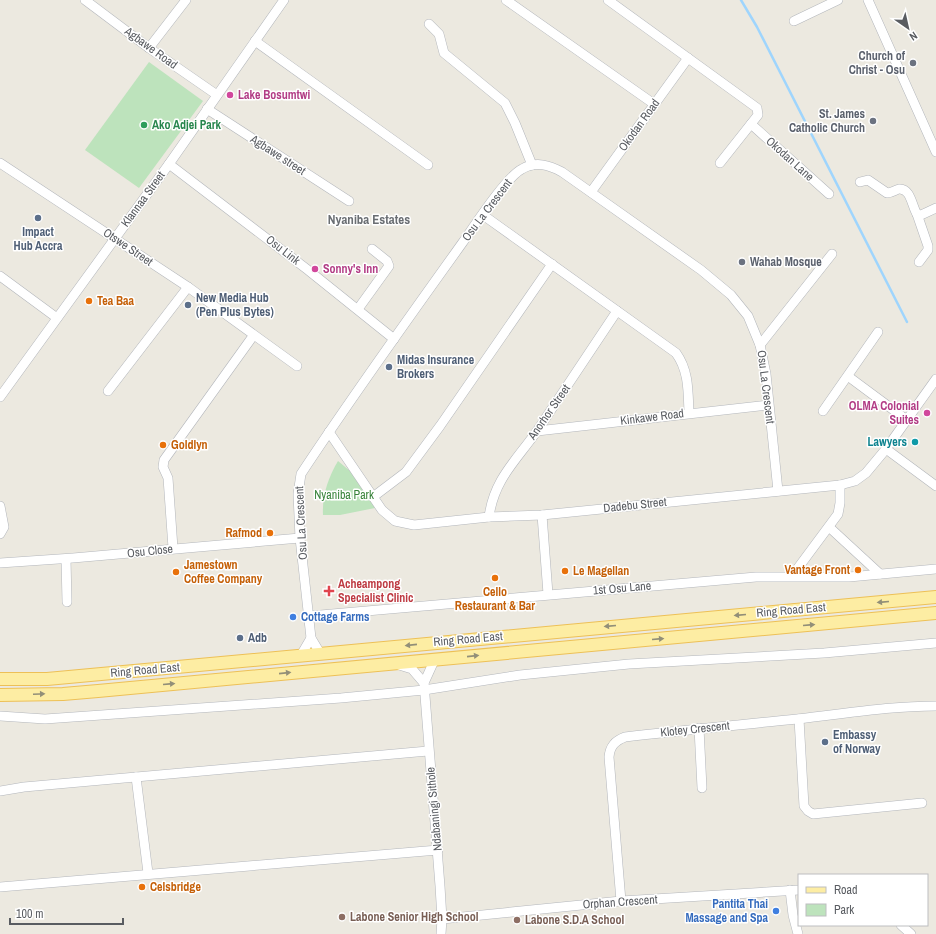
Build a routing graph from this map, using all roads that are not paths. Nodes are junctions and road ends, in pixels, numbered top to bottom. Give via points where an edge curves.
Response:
1 (85, 0) edge
2 (186, 0) edge
3 (284, 0) edge
4 (506, 0) edge
5 (608, 0) edge
6 (838, 0) edge
7 (868, 0) edge
8 (794, 21) dead end
9 (428, 24) dead end
10 (255, 41) junction
11 (149, 48) junction
12 (688, 58) junction
13 (217, 95) junction
14 (654, 104) junction
15 (207, 109) junction
16 (751, 124) junction
17 (935, 147) edge
18 (0, 163) edge
19 (720, 163) dead end
20 (169, 164) junction
21 (428, 165) dead end
22 (532, 165) junction
23 (860, 182) dead end
24 (591, 192) junction
25 (829, 194) dead end
26 (349, 201) dead end
27 (936, 208) edge
28 (917, 214) junction
29 (483, 215) junction
30 (114, 238) junction
31 (372, 249) dead end
32 (832, 254) dead end
33 (919, 262) dead end
34 (552, 264) junction
35 (0, 276) edge
36 (188, 287) junction
37 (358, 309) junction
38 (617, 311) junction
39 (57, 318) junction
40 (878, 332) dead end
41 (253, 336) junction
42 (394, 339) junction
43 (760, 345) junction
44 (296, 366) dead end
45 (849, 377) junction
46 (934, 381) edge
47 (108, 391) dead end
48 (0, 397) edge
49 (768, 405) junction
50 (823, 411) dead end
51 (689, 413) junction
52 (907, 420) junction
53 (537, 431) junction
54 (329, 432) junction
55 (886, 449) junction
56 (840, 485) junction
57 (936, 486) edge
58 (778, 491) junction
59 (373, 497) junction
60 (0, 506) edge
61 (542, 515) junction
62 (489, 517) junction
63 (829, 527) junction
64 (0, 534) edge
65 (300, 538) junction
66 (173, 548) junction
67 (66, 558) junction
68 (0, 563) edge
69 (936, 569) edge
70 (880, 574) junction
71 (792, 576) junction
72 (548, 594) junction
73 (936, 597) edge
74 (904, 600) junction
75 (67, 602) dead end
76 (936, 613) edge
77 (309, 616) junction
78 (906, 616) junction
79 (311, 638) junction
80 (936, 644) edge
81 (320, 653) junction
82 (301, 655) junction
83 (434, 661) junction
84 (397, 664) junction
85 (0, 679) edge
86 (424, 686) junction
87 (0, 695) edge
88 (936, 706) edge
89 (0, 716) edge
90 (799, 719) junction
91 (699, 728) junction
92 (428, 751) junction
93 (136, 777) junction
94 (702, 788) dead end
95 (0, 791) edge
96 (922, 803) dead end
97 (438, 850) junction
98 (148, 873) junction
99 (0, 887) edge
100 (794, 890) edge
101 (621, 901) junction
102 (442, 919) junction
103 (902, 926) edge
104 (441, 934) edge
105 (798, 934) edge
106 (911, 934) edge

1 - 11 street, Agbawe Road
2 - 11 street
3 - 10 street, Klannaa Street
4 - 14 street
5 - 12 street
6 - 8 street
7 - 17 street
9 - 22 street via 439,34 444,53 505,103
10 - 13 street, Klannaa Street
10 - 21 street
11 - 13 street, Agbawe Road
12 - 14 street, Okodan Road
12 - 16 street via 757,108 758,115
13 - 15 street, Klannaa Street
14 - 24 street, Okodan Road
15 - 20 street, Klannaa Street
15 - 26 street, Agbawe street
16 - 19 street
16 - 25 street, Okodan Lane
18 - 30 street, Otswe Street
20 - 30 street, Klannaa Street
20 - 37 street, Osu Link
22 - 24 street, Osu La Crescent via 551,166
22 - 29 street, Osu La Crescent via 514,174
23 - 28 street via 868,180 887,193 904,190 909,194
24 - 43 street, Osu La Crescent via 701,270 731,295 748,316
27 - 28 street
28 - 33 street via 928,246
29 - 34 street
29 - 42 street, Osu La Crescent
30 - 36 street, Otswe Street
30 - 39 street, Klannaa Street
31 - 37 street via 388,261 389,266
32 - 43 street
34 - 38 street
34 - 59 street via 406,472
35 - 39 street
36 - 41 street, Otswe Street
36 - 47 street
37 - 42 street, Osu Link
38 - 51 street via 670,348 681,359 688,381
38 - 53 street, Anorhor Street
39 - 48 street, Klannaa Street
40 - 45 street
41 - 44 street, Otswe Street
41 - 66 street via 164,460 163,467 168,478
42 - 54 street, Osu La Crescent
43 - 49 street, Osu La Crescent via 766,374
45 - 50 street
45 - 52 street
46 - 52 street, Dadebu Street
49 - 51 street, Kinkawe Road
49 - 58 street, Osu La Crescent
51 - 53 street, Kinkawe Road
52 - 55 street, Dadebu Street
53 - 62 street, Anorhor Street via 499,482 491,501
54 - 59 street, Dadebu Street
54 - 65 street, Osu La Crescent via 301,474 298,494
55 - 56 street, Dadebu Street via 860,478
55 - 57 street
56 - 58 street, Dadebu Street
56 - 63 street via 838,514
58 - 61 street, Dadebu Street
59 - 62 street, Dadebu Street via 382,510 395,521 414,525
60 - 64 street via 4,527
61 - 62 street, Dadebu Street
61 - 72 street
63 - 70 street
63 - 71 street
65 - 66 street, Osu Close
65 - 77 street, Osu La Crescent
66 - 67 street, Osu Close
67 - 68 street, Osu Close
67 - 75 street
69 - 70 street, 1st Osu Lane
70 - 71 street, 1st Osu Lane via 820,578
71 - 72 street, 1st Osu Lane
72 - 77 street, 1st Osu Lane
73 - 74 main road, Ring Road East
74 - 78 main road
74 -> 81 main road, Ring Road East
76 - 78 main road, Ring Road East
77 - 79 street, Osu La Crescent
83 -> 78 main road, Ring Road East
79 - 81 street, Osu La Crescent
79 - 82 street
80 - 86 street via 629,664
81 - 82 main road, Ring Road East
82 - 85 main road, Ring Road East via 47,679
83 - 84 main road, Ring Road East
83 - 86 street, Ndabaningi Sithole
84 - 86 street via 412,669
87 -> 84 main road, Ring Road East via 70,693
86 - 89 street via 333,699 45,719
86 - 92 street, Ndabaningi Sithole
88 - 90 street, Klotey Crescent via 905,706
90 - 91 street, Klotey Crescent
90 - 96 street via 804,806 808,811 813,814
91 - 94 street
91 - 101 street, Klotey Crescent via 625,737 617,740 610,750
92 - 93 street
92 - 97 street, Ndabaningi Sithole
93 - 95 street
93 - 98 street
97 - 98 street
97 - 102 street, Ndabaningi Sithole
98 - 99 street
100 - 101 street, Orphan Crescent
100 - 105 street via 793,915
101 - 102 street, Orphan Crescent
102 - 104 street, Ndabaningi Sithole
103 - 106 street

